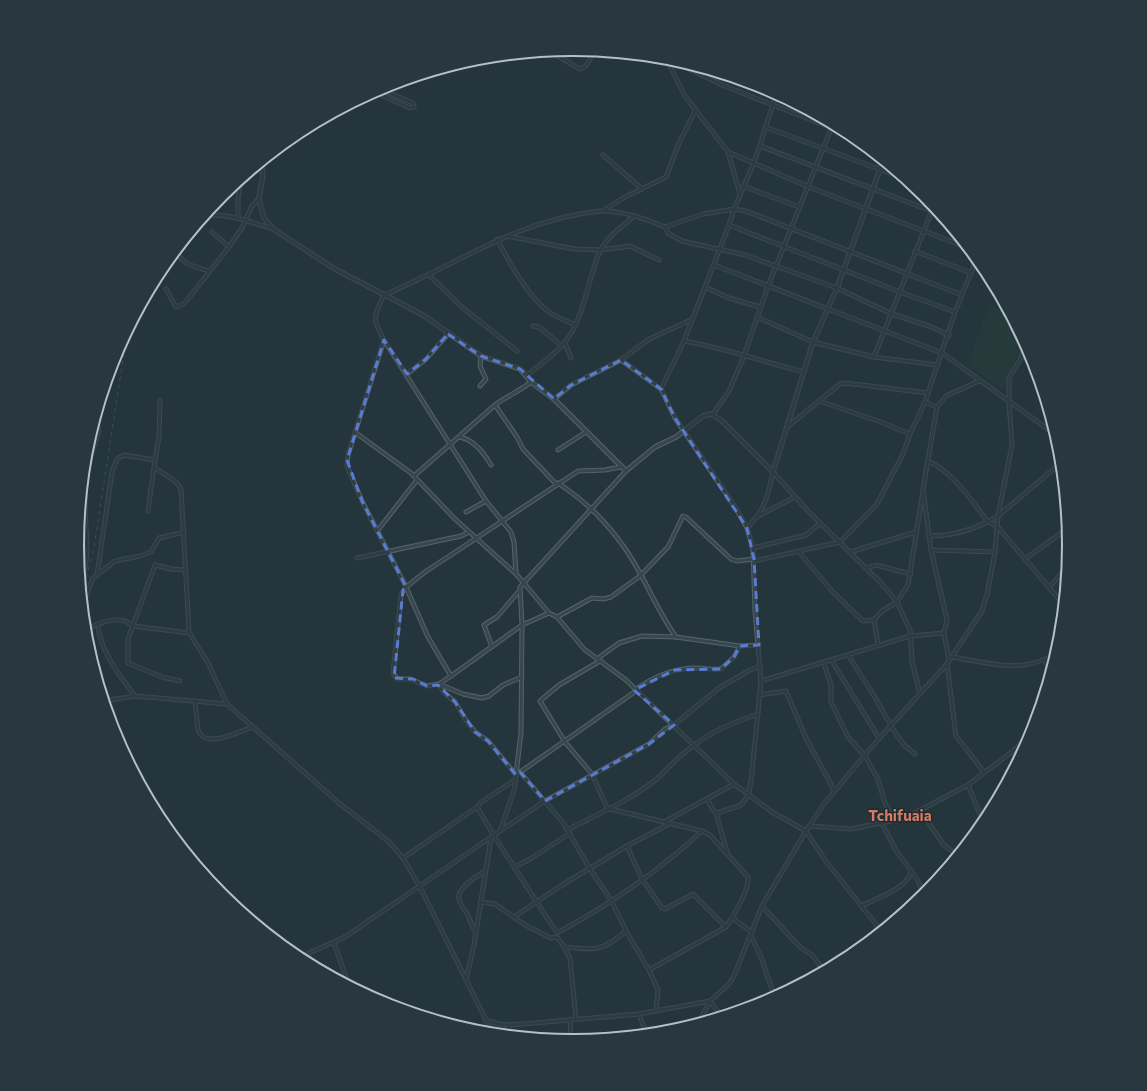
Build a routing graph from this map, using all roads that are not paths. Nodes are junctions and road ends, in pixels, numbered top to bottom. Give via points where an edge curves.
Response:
1 (557, 57) edge
2 (591, 57) edge
3 (669, 65) edge
4 (691, 71) edge
5 (710, 76) edge
6 (707, 78) junction
7 (388, 92) edge
8 (381, 95) edge
9 (774, 99) edge
10 (772, 104) junction
11 (696, 109) junction
12 (822, 124) edge
13 (765, 127) junction
14 (830, 129) edge
15 (760, 146) junction
16 (823, 149) junction
17 (728, 152) junction
18 (603, 155) dead end
19 (753, 164) junction
20 (881, 165) edge
21 (262, 168) edge
22 (816, 168) junction
23 (880, 169) junction
24 (892, 173) edge
25 (743, 186) junction
26 (240, 187) edge
27 (809, 187) junction
28 (642, 189) junction
29 (873, 189) junction
30 (740, 194) junction
31 (259, 198) junction
32 (799, 207) junction
33 (734, 209) junction
34 (865, 210) junction
35 (602, 211) junction
36 (931, 211) joint
37 (212, 215) edge
38 (635, 216) junction
39 (238, 219) junction
40 (246, 220) junction
41 (729, 225) junction
42 (665, 227) junction
43 (273, 229) junction
44 (790, 229) junction
45 (923, 230) junction
46 (212, 232) dead end
47 (506, 236) junction
48 (497, 239) junction
49 (959, 244) edge
50 (229, 247) junction
51 (783, 247) junction
52 (719, 248) junction
53 (600, 250) junction
54 (850, 250) junction
55 (915, 251) junction
56 (179, 257) edge
57 (659, 260) dead end
58 (714, 264) junction
59 (974, 265) edge
60 (776, 267) junction
61 (843, 270) junction
62 (209, 271) junction
63 (907, 273) junction
64 (971, 273) junction
65 (429, 275) junction
66 (768, 286) junction
67 (705, 287) junction
68 (837, 288) junction
69 (166, 289) dead end
70 (900, 292) junction
71 (384, 295) junction
72 (962, 295) junction
73 (760, 307) junction
74 (827, 309) junction
75 (955, 312) junction
76 (892, 314) junction
77 (757, 317) junction
78 (691, 320) junction
79 (576, 324) junction
80 (533, 326) dead end
81 (885, 331) junction
82 (448, 334) junction
83 (949, 335) junction
84 (384, 340) junction
85 (684, 341) junction
86 (813, 342) junction
87 (563, 344) junction
88 (517, 351) dead end
89 (1023, 351) edge
90 (942, 353) junction
91 (481, 356) junction
92 (744, 356) junction
93 (1025, 356) edge
94 (874, 357) junction
95 (572, 358) dead end
96 (1021, 358) junction
97 (621, 360) junction
98 (938, 365) junction
99 (804, 372) junction
100 (407, 374) junction
101 (527, 375) junction
102 (979, 381) junction
103 (531, 382) junction
104 (480, 386) dead end
105 (661, 389) junction
106 (928, 393) junction
107 (554, 399) junction
108 (160, 401) dead end
109 (819, 401) junction
110 (1009, 401) junction
111 (925, 402) junction
112 (495, 405) junction
113 (937, 407) junction
114 (713, 414) junction
115 (787, 427) junction
116 (98, 429) edge
117 (684, 430) junction
118 (1049, 430) edge
119 (586, 432) junction
120 (356, 433) junction
121 (910, 434) junction
122 (459, 437) junction
123 (95, 442) edge
124 (450, 443) junction
125 (558, 450) dead end
126 (154, 460) junction
127 (928, 461) junction
128 (491, 465) dead end
129 (154, 467) junction
130 (621, 467) junction
131 (1057, 467) edge
132 (626, 471) junction
133 (773, 472) junction
134 (414, 476) junction
135 (417, 480) junction
136 (557, 483) junction
137 (923, 490) junction
138 (795, 496) junction
139 (486, 501) junction
140 (85, 508) edge
141 (593, 509) junction
142 (148, 511) dead end
143 (466, 512) dead end
144 (758, 516) junction
145 (998, 516) junction
146 (502, 520) junction
147 (988, 522) junction
148 (820, 523) junction
149 (997, 526) junction
150 (747, 528) junction
151 (378, 530) junction
152 (184, 532) junction
153 (469, 532) junction
154 (916, 532) junction
155 (1063, 532) edge
156 (930, 536) junction
157 (476, 538) junction
158 (840, 542) junction
159 (753, 548) junction
160 (931, 550) junction
161 (388, 551) junction
162 (799, 552) junction
163 (850, 552) junction
164 (995, 552) junction
165 (357, 558) dead end
166 (1025, 559) junction
167 (754, 560) junction
168 (867, 568) junction
169 (85, 569) edge
170 (186, 570) junction
171 (1062, 573) edge
172 (516, 574) junction
173 (911, 574) junction
174 (97, 575) junction
175 (640, 576) junction
176 (523, 582) junction
177 (406, 586) junction
178 (1048, 586) junction
179 (520, 590) junction
180 (87, 595) edge
181 (1060, 600) edge
182 (897, 602) junction
183 (549, 613) junction
184 (557, 617) junction
185 (874, 620) junction
186 (98, 624) junction
187 (522, 624) junction
188 (134, 625) junction
189 (91, 627) edge
190 (190, 632) junction
191 (944, 634) junction
192 (910, 636) junction
193 (676, 637) junction
194 (759, 645) junction
195 (878, 645) junction
196 (740, 646) junction
197 (492, 647) junction
198 (848, 655) junction
199 (1050, 657) edge
200 (950, 658) junction
201 (598, 660) junction
202 (832, 660) junction
203 (1045, 660) junction
204 (824, 663) junction
205 (947, 664) junction
206 (1048, 665) edge
207 (760, 666) junction
208 (452, 676) junction
209 (522, 677) junction
210 (180, 681) dead end
211 (761, 681) junction
212 (440, 684) junction
213 (635, 690) junction
214 (920, 694) junction
215 (135, 696) junction
216 (759, 696) junction
217 (109, 700) edge
218 (195, 702) junction
219 (227, 704) junction
220 (758, 714) junction
221 (674, 725) junction
222 (891, 725) junction
223 (253, 727) junction
224 (879, 738) junction
225 (565, 742) junction
226 (1021, 743) edge
227 (693, 746) junction
228 (1018, 747) joint
229 (915, 754) dead end
230 (865, 756) junction
231 (520, 772) junction
232 (984, 772) junction
233 (592, 774) junction
234 (516, 777) junction
235 (734, 784) junction
236 (968, 785) junction
237 (834, 790) junction
238 (749, 794) junction
239 (707, 799) junction
240 (545, 801) junction
241 (477, 806) junction
242 (609, 810) junction
243 (920, 810) junction
244 (716, 813) junction
245 (981, 817) edge
246 (894, 820) junction
247 (668, 822) junction
248 (881, 822) junction
249 (810, 826) junction
250 (567, 830) junction
251 (500, 831) junction
252 (702, 831) junction
253 (806, 831) junction
254 (569, 834) junction
255 (493, 837) junction
256 (627, 846) junction
257 (954, 853) edge
258 (728, 854) junction
259 (403, 858) junction
260 (514, 867) junction
261 (590, 869) junction
262 (486, 871) junction
263 (911, 871) junction
264 (642, 879) junction
265 (420, 887) junction
266 (922, 890) edge
267 (611, 900) junction
268 (480, 902) junction
269 (537, 902) junction
270 (762, 906) junction
271 (861, 906) junction
272 (514, 917) junction
273 (732, 918) junction
274 (726, 927) junction
275 (879, 928) edge
276 (626, 930) junction
277 (476, 932) junction
278 (752, 932) junction
279 (557, 935) junction
280 (751, 936) junction
281 (334, 943) junction
282 (564, 947) junction
283 (305, 955) edge
284 (821, 967) edge
285 (649, 970) junction
286 (347, 979) edge
287 (466, 980) junction
288 (773, 993) edge
289 (710, 1001) junction
290 (656, 1010) junction
291 (719, 1013) edge
292 (639, 1014) junction
293 (701, 1018) edge
294 (570, 1019) junction
295 (576, 1019) junction
296 (485, 1020) junction
297 (511, 1024) junction
298 (489, 1028) edge
299 (505, 1030) edge
300 (645, 1030) edge
301 (571, 1035) edge

1 - 2 street via 580,69 586,66
3 - 11 street via 678,84
4 - 6 street
5 - 6 street
6 - 10 street
7 - 8 street via 413,103 414,107 410,108
9 - 10 street
10 - 12 street
10 - 13 street
11 - 17 street
11 - 28 street via 666,177
13 - 15 street
13 - 16 street
14 - 16 street
15 - 19 street
15 - 22 street
16 - 22 street
16 - 23 street
17 - 19 street
17 - 30 street
18 - 28 street
19 - 25 street
19 - 27 street
20 - 23 street
21 - 31 street
22 - 27 street
22 - 29 street
23 - 24 street
23 - 29 street
25 - 30 street
25 - 32 street
26 - 39 street
27 - 32 street
27 - 34 street
28 - 35 street
29 - 34 street
29 - 36 street
30 - 33 street
31 - 40 street
31 - 43 street via 264,218
32 - 44 street
33 - 41 street
33 - 42 street via 694,216
33 - 44 street
34 - 45 street
34 - 54 street
35 - 38 street
35 - 47 street via 541,223
36 - 45 street
37 - 39 street
38 - 42 street via 653,220
38 - 53 street
39 - 40 street
40 - 43 street
40 - 50 street
41 - 51 street
41 - 52 street
42 - 52 street via 668,233 682,241
43 - 71 street via 335,269
44 - 51 street
44 - 54 street
45 - 49 street
45 - 55 street
46 - 50 street
47 - 48 street
47 - 53 street via 574,249
48 - 65 street
48 - 79 street via 509,261 540,303 550,312
50 - 62 street
51 - 60 street
51 - 61 street
52 - 58 street
52 - 60 street
53 - 57 street via 630,246
53 - 79 street
54 - 61 street
54 - 63 street
55 - 63 street
55 - 64 street
56 - 62 street via 188,264
58 - 66 street
58 - 67 street
59 - 64 street
60 - 66 street
60 - 68 street
61 - 68 street
61 - 70 street
62 - 69 street via 182,305 175,306
63 - 70 street
63 - 72 street
64 - 72 street
65 - 71 street
65 - 88 street via 463,308
66 - 73 street
66 - 74 street
67 - 73 street via 729,298
67 - 78 street
68 - 74 street
68 - 76 street
70 - 75 street
70 - 76 street
71 - 82 street via 424,315
71 - 84 street via 374,317
72 - 75 street
73 - 77 street
74 - 81 street
74 - 86 street
75 - 83 street
76 - 81 street
76 - 83 street
77 - 86 street
77 - 92 street
78 - 85 street
78 - 97 street via 649,339
79 - 87 street
80 - 87 street via 539,326
81 - 90 street
81 - 94 street
82 - 91 street
82 - 100 street via 426,359
83 - 90 street
84 - 100 street
84 - 120 street
85 - 92 street via 731,350
85 - 105 street
86 - 94 street
86 - 99 street
87 - 95 street
87 - 101 street
89 - 96 street
90 - 98 street
90 - 102 street
91 - 101 street via 520,369
91 - 104 street via 480,366 486,379
92 - 99 street
92 - 114 street via 729,391
93 - 96 street
94 - 98 street
96 - 110 street via 1009,378
97 - 105 street
97 - 107 street via 571,385
98 - 106 street
99 - 115 street
100 - 124 street
101 - 103 street
102 - 110 street
102 - 113 street via 946,396
103 - 107 street
103 - 112 street
105 - 117 street via 669,408
106 - 109 street via 845,383 840,384
106 - 111 street
107 - 119 street
108 - 126 street via 159,436
109 - 115 street
109 - 121 street
110 - 118 street
110 - 145 street via 1012,445
111 - 113 street
111 - 121 street
112 - 122 street
112 - 136 street via 518,437 523,449
113 - 127 street
114 - 117 street via 703,416
114 - 133 street
115 - 133 street
116 - 123 street
117 - 132 street via 648,451
117 - 150 street
119 - 125 street
119 - 130 street
120 - 134 street
120 - 151 street via 347,466
121 - 158 street via 903,454 877,504
122 - 124 street
122 - 128 street via 465,438 480,450
124 - 134 street
124 - 139 street
126 - 129 street
126 - 174 street via 124,455 117,459 112,472
127 - 137 street
127 - 147 street via 939,466
129 - 142 street
129 - 152 street via 180,486
130 - 132 street
130 - 136 street via 580,471
131 - 145 street
132 - 141 street
133 - 138 street
133 - 144 street via 769,492
134 - 135 street
135 - 151 street
135 - 153 street
136 - 141 street
136 - 146 street
137 - 154 street
137 - 156 street
138 - 144 street
138 - 148 street
139 - 143 street
139 - 146 street
140 - 169 street
141 - 175 street via 624,548
141 - 176 street
144 - 150 street
145 - 147 street
145 - 149 street
146 - 157 street
146 - 172 street via 513,537
147 - 149 street
147 - 156 street via 955,533
148 - 158 street
148 - 159 street via 806,535
149 - 164 street
149 - 166 street
150 - 159 street
151 - 161 street
152 - 170 street
152 - 174 street via 159,538 151,552 115,561
153 - 157 street
153 - 161 street via 461,536
154 - 163 street
154 - 173 street
155 - 166 street
156 - 160 street
157 - 172 street
157 - 177 street
158 - 162 street
158 - 163 street
159 - 167 street
160 - 164 street
160 - 191 street via 947,620
161 - 165 street
161 - 177 street
162 - 167 street
162 - 185 street via 862,621
163 - 168 street
164 - 200 street via 982,611
166 - 178 street
167 - 175 street via 731,559 683,516 668,547
167 - 194 street
168 - 173 street via 876,565
168 - 182 street
170 - 188 street via 171,570 155,565
170 - 190 street
171 - 178 street
172 - 176 street
173 - 182 street via 906,589
174 - 180 street via 93,578
175 - 184 street via 611,597 592,598
175 - 193 street
176 - 179 street
176 - 183 street
177 - 208 street via 428,637
177 - 212 street via 400,595 393,676 428,686
178 - 181 street
179 - 187 street
179 - 197 street via 497,617 484,625
182 - 185 street via 882,611
182 - 192 street via 909,626
183 - 184 street
183 - 187 street
184 - 201 street via 584,649
185 - 195 street
186 - 188 street via 111,619
186 - 189 street
186 - 215 street via 111,661
187 - 197 street
187 - 209 street
188 - 190 street
188 - 210 street via 128,639 128,663 162,677
190 - 219 street
191 - 192 street
191 - 200 street
192 - 195 street
192 - 214 street via 912,661
193 - 196 street
193 - 201 street via 631,638 607,651
194 - 196 street
194 - 207 street
195 - 198 street
196 - 213 street via 734,657 721,669 675,670
197 - 208 street
198 - 202 street
198 - 222 street
199 - 203 street
200 - 203 street via 1014,666 1029,666
200 - 205 street
201 - 213 street via 626,680
201 - 225 street via 559,685 540,701
202 - 204 street
202 - 224 street
203 - 206 street
204 - 211 street
204 - 230 street via 831,685 831,702 848,737
205 - 214 street
205 - 232 street via 956,736
207 - 211 street
207 - 221 street via 719,688
208 - 212 street
209 - 212 street via 502,685 489,696 482,698 463,694
209 - 234 street via 521,733
211 - 216 street
212 - 234 street via 444,693 456,702 464,719 475,732 488,741
213 - 221 street
213 - 225 street
214 - 222 street
215 - 217 street
215 - 218 street
216 - 220 street
216 - 237 street via 786,692 806,738
218 - 219 street
218 - 223 street via 198,730 205,739 214,740
219 - 223 street
220 - 227 street via 729,724
220 - 238 street
221 - 227 street
221 - 233 street via 664,729 649,744
222 - 224 street
222 - 229 street via 905,746
223 - 259 street via 339,803 388,841
224 - 230 street
225 - 231 street
225 - 233 street
226 - 228 street
227 - 235 street
227 - 242 street via 659,778
228 - 232 street
230 - 237 street
230 - 246 street via 878,779 885,803
231 - 234 street
231 - 240 street
232 - 236 street
233 - 240 street
233 - 242 street
234 - 241 street
234 - 251 street via 511,803
235 - 238 street
235 - 239 street
236 - 243 street
236 - 245 street
237 - 249 street
238 - 244 street via 740,806
238 - 253 street via 772,812
239 - 244 street
239 - 247 street
240 - 250 street
240 - 251 street
241 - 255 street
241 - 259 street
242 - 247 street
242 - 250 street
243 - 246 street via 905,818
243 - 257 street via 943,844
244 - 258 street
246 - 248 street
247 - 252 street
247 - 256 street
248 - 249 street via 851,829
248 - 263 street via 897,852
249 - 253 street
250 - 254 street
251 - 255 street
252 - 258 street via 710,835
252 - 264 street via 673,858
253 - 270 street
253 - 271 street
254 - 260 street
254 - 261 street
255 - 260 street
255 - 262 street
255 - 265 street
256 - 261 street
256 - 264 street
258 - 273 street via 749,879
259 - 265 street
260 - 269 street
261 - 267 street
261 - 269 street
262 - 268 street
262 - 277 street via 477,875 459,895 471,926
263 - 266 street
263 - 271 street via 902,884
264 - 267 street
264 - 274 street via 662,908 666,909 693,894
265 - 281 street
265 - 287 street
267 - 276 street
267 - 279 street
268 - 272 street via 495,904
268 - 277 street
269 - 272 street
269 - 279 street
270 - 278 street
270 - 284 street via 800,947 812,955
271 - 275 street
272 - 279 street via 551,938
273 - 274 street
273 - 278 street
274 - 285 street
276 - 282 street via 612,943 599,949
276 - 285 street
277 - 287 street
278 - 280 street
279 - 282 street
280 - 288 street
280 - 289 street via 729,984
281 - 283 street
281 - 286 street
282 - 295 street via 570,958
285 - 290 street via 658,990
287 - 296 street
289 - 290 street
289 - 291 street
289 - 293 street
290 - 292 street
292 - 295 street
292 - 300 street
294 - 295 street
294 - 297 street
294 - 301 street
296 - 297 street
296 - 298 street
297 - 299 street

